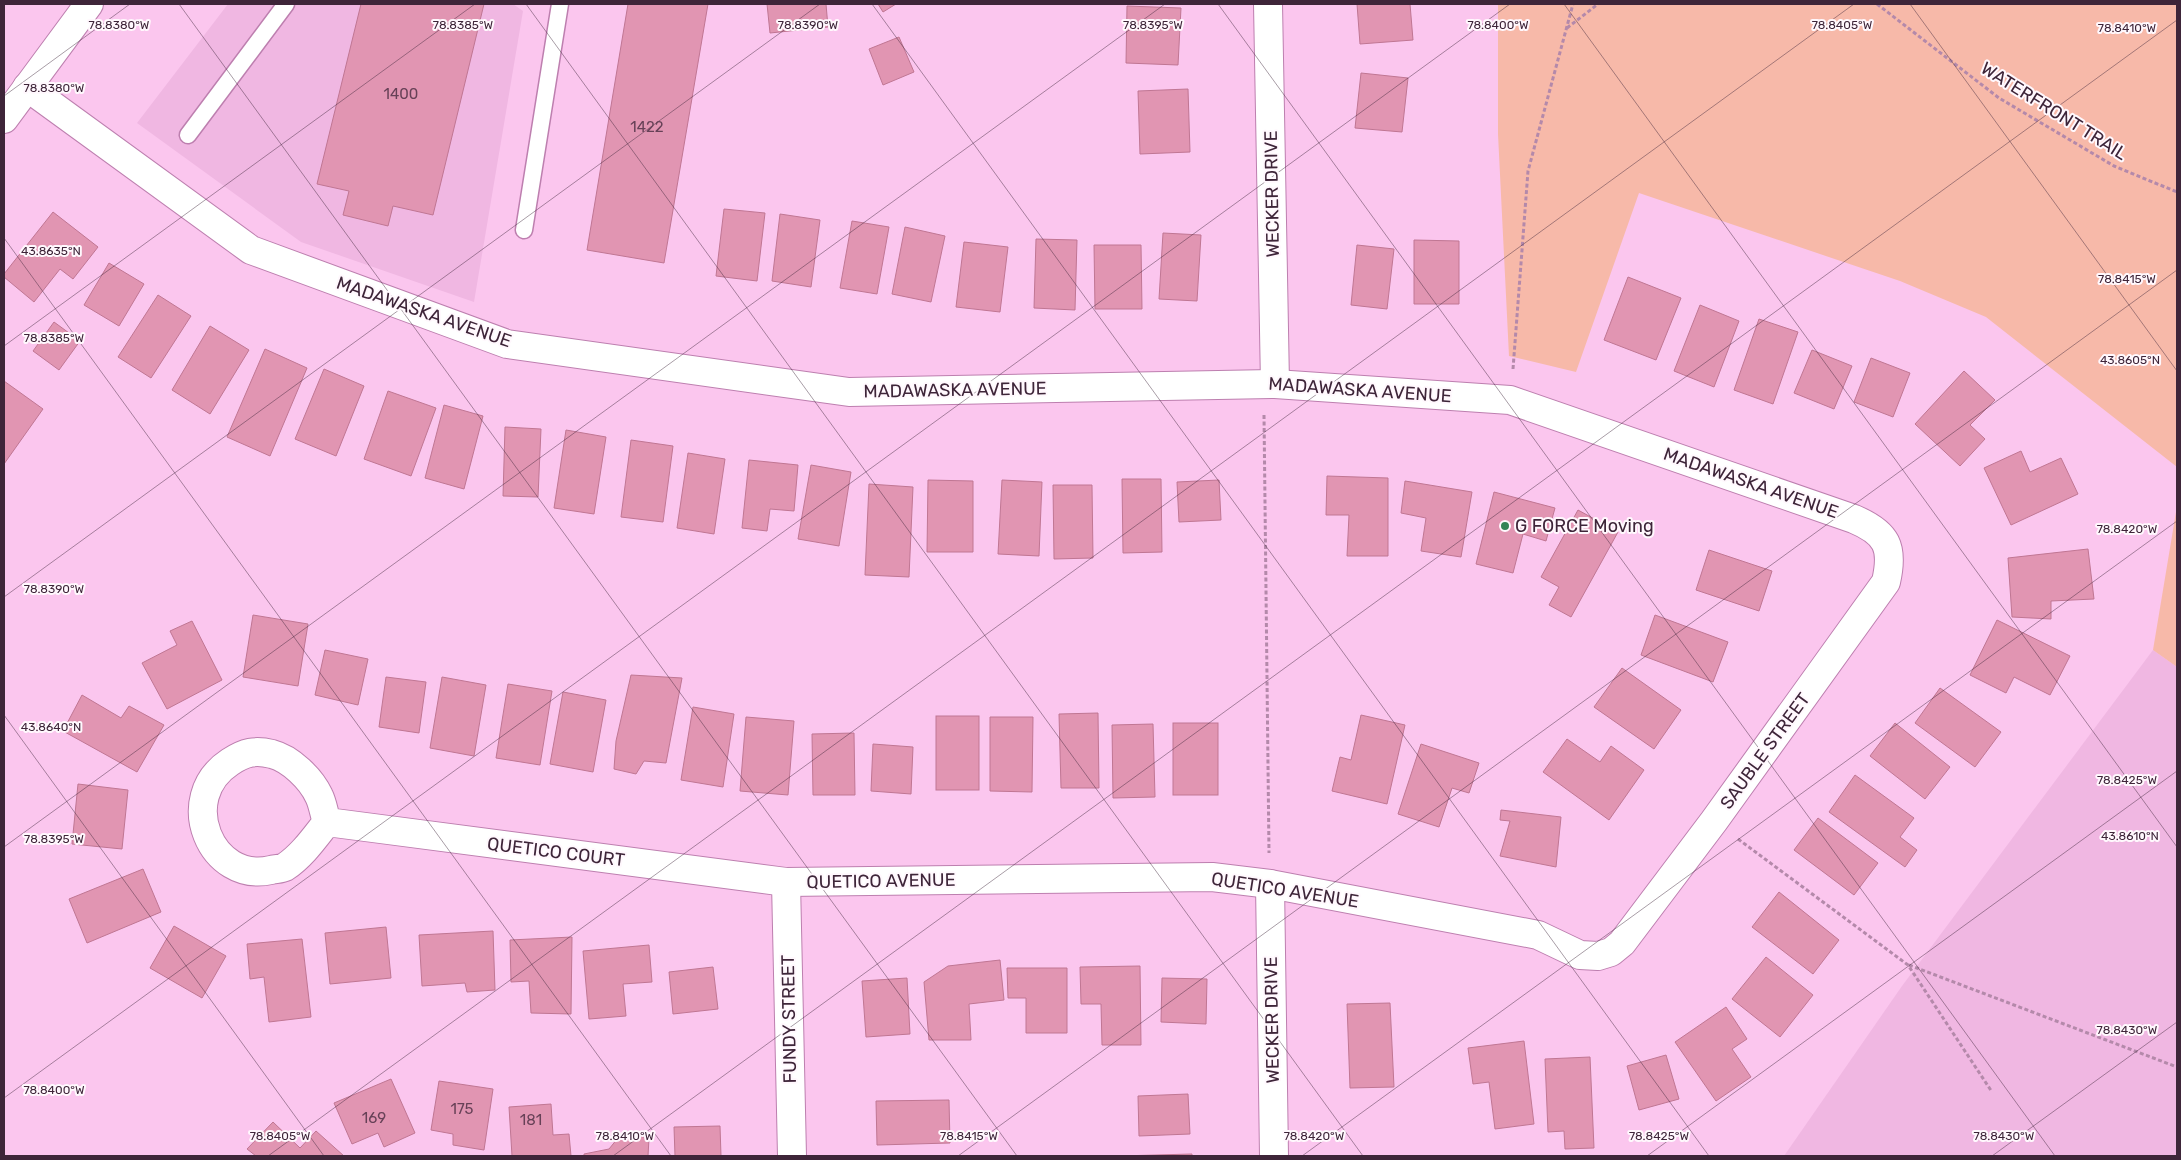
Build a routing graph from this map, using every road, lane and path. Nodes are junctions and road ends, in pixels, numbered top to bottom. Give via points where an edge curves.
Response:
1 (89, 4) edge
2 (286, 4) edge
3 (560, 4) edge
4 (1268, 4) edge
5 (1573, 4) edge
6 (1598, 4) edge
7 (1877, 4) edge
8 (1567, 29) junction
9 (27, 88) junction
10 (4, 119) edge
11 (188, 135) dead end
12 (2177, 192) edge
13 (524, 230) dead end
14 (1269, 384) junction
15 (1510, 400) junction
16 (1886, 582) joint
17 (1714, 821) junction
18 (327, 822) junction
19 (786, 882) junction
20 (1270, 884) junction
21 (1641, 917) joint
22 (1908, 965) junction
23 (2177, 1067) edge
24 (1992, 1092) dead end
25 (792, 1156) edge
26 (1274, 1156) edge

1 - 9 street
2 - 11 lane
3 - 13 lane
4 - 14 street, WECKER DRIVE
5 - 8 path
6 - 8 path
7 - 12 path, WATERFRONT TRAIL via 2000,98 2114,166
8 - 15 path via 1528,172
9 - 10 street
9 - 14 street, MADAWASKA AVENUE via 250,250 507,344 849,392
14 - 15 street, MADAWASKA AVENUE
14 - 20 path
15 - 16 street, MADAWASKA AVENUE via 1869,525 1883,537 1890,550
16 - 17 street, SAUBLE STREET
17 - 21 street, SAUBLE STREET
17 - 22 path
18 - 18 street via 319,797 308,780 278,756 258,751 239,756 218,770 207,786 202,806 206,833 218,853 236,867 258,873 285,867
18 - 19 street, QUETICO COURT
19 - 20 street, QUETICO AVENUE via 1212,877
19 - 25 street, FUNDY STREET
20 - 21 street, QUETICO AVENUE via 1538,935 1580,954 1598,956 1611,952 1622,943
20 - 26 street, WECKER DRIVE
22 - 23 path
22 - 24 path

